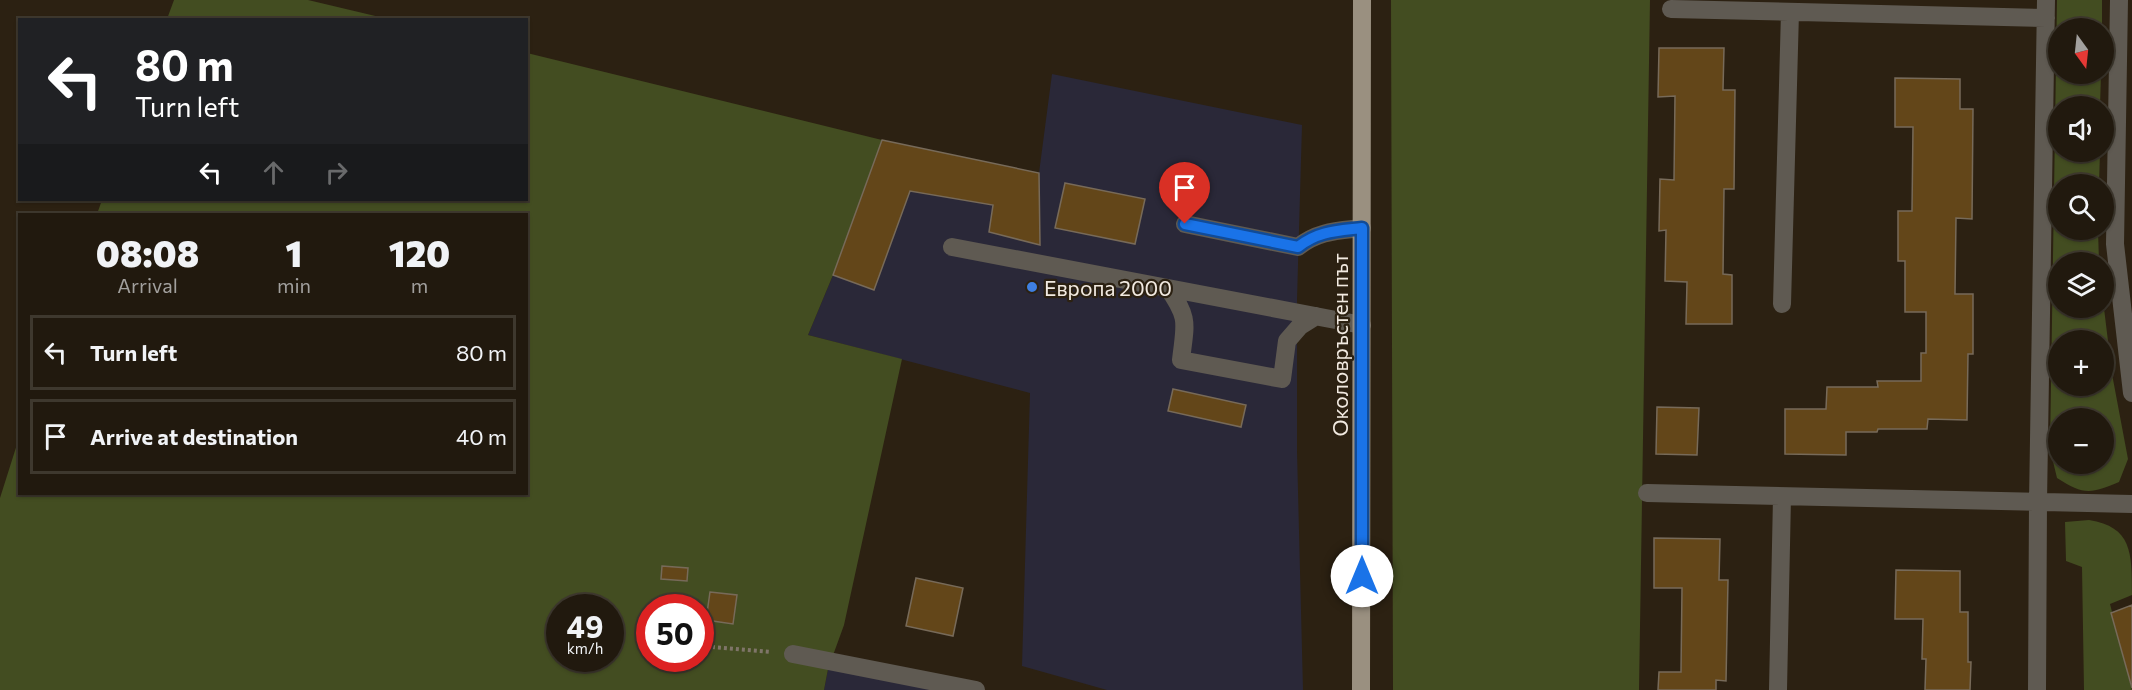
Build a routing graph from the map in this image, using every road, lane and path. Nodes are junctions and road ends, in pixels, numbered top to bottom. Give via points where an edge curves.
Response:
1 (1362, 0) edge
2 (2119, 0) edge
3 (1671, 9) dead end
4 (2046, 9) edge
5 (1790, 12) junction
6 (1185, 224) dead end
7 (1362, 228) junction
8 (952, 247) dead end
9 (1168, 288) junction
10 (1782, 304) dead end
11 (1316, 316) junction
12 (1362, 325) junction
13 (2132, 393) edge
14 (1647, 494) dead end
15 (1782, 497) junction
16 (2038, 502) junction
17 (2132, 504) edge
18 (714, 647) edge
19 (793, 654) joint
20 (976, 690) edge
21 (1361, 690) edge
22 (1778, 690) edge
23 (2037, 690) edge

1 - 7 main road, Околовръстен път
2 - 13 street via 2115,243
3 - 5 street
4 - 5 street
4 - 16 street
5 - 10 street
6 - 7 street via 1298,247 1323,233
7 - 12 main road, Околовръстен път
8 - 9 street
9 - 11 street
9 - 11 street via 1185,318 1181,360 1282,379 1287,341
11 - 12 street
12 - 21 main road, Околовръстен път
14 - 15 street
15 - 16 street
15 - 22 street
16 - 17 street
16 - 23 street
18 - 19 path
19 - 20 street

